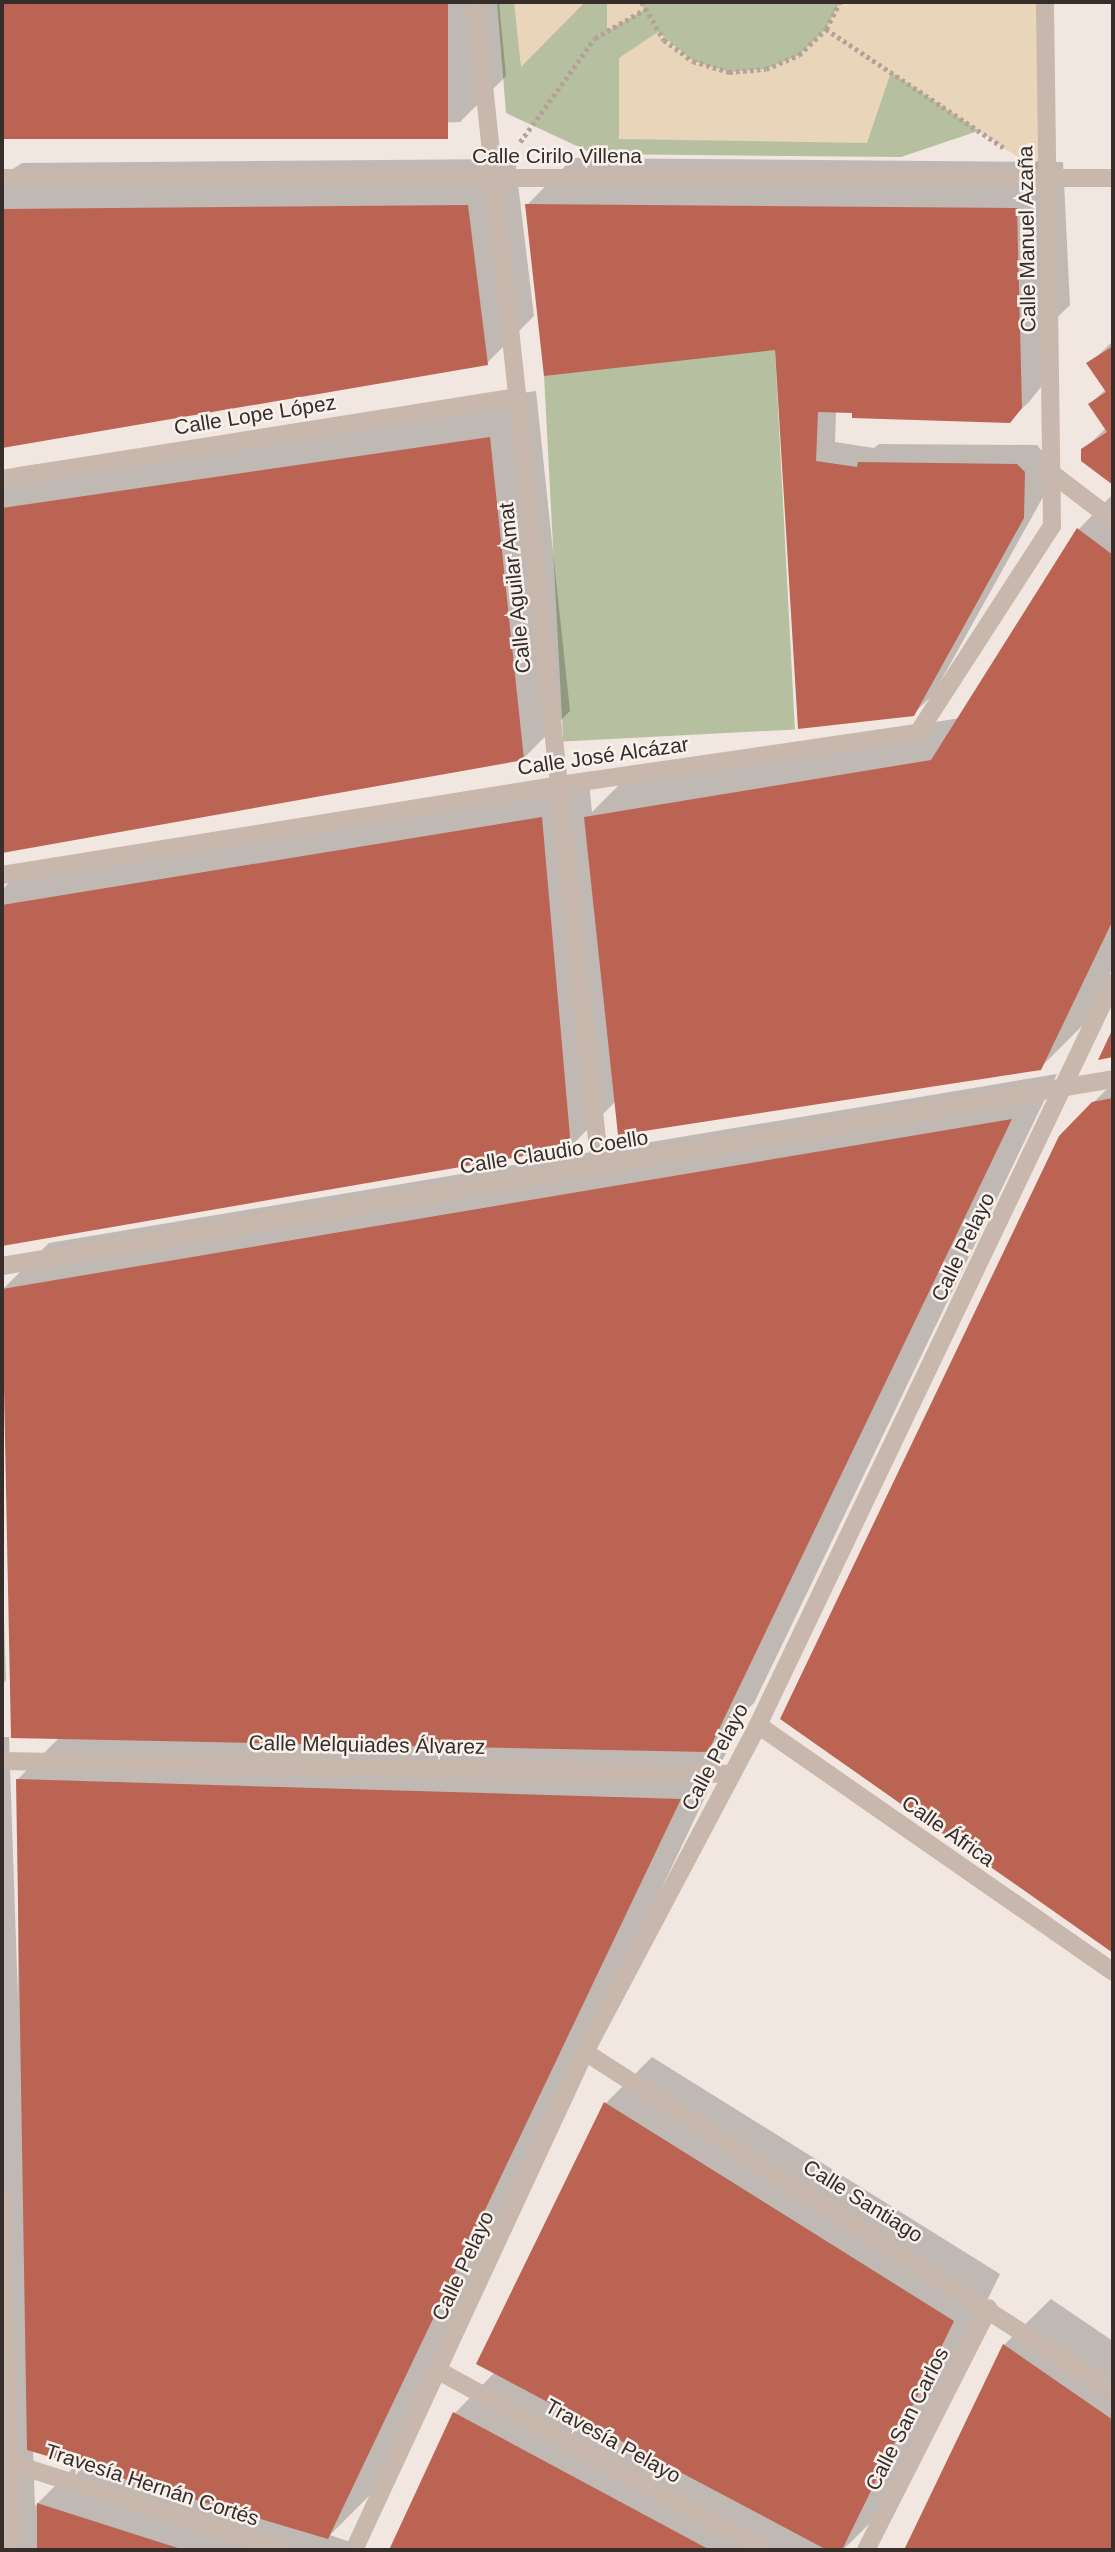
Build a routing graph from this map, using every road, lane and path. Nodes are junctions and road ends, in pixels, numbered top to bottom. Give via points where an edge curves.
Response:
1 (475, 2) edge
2 (642, 2) edge
3 (840, 2) edge
4 (1045, 2) edge
5 (643, 10) junction
6 (826, 29) junction
7 (2, 178) edge
8 (494, 178) junction
9 (1049, 178) junction
10 (1113, 178) edge
11 (516, 397) junction
12 (1054, 475) junction
13 (2, 479) edge
14 (1113, 520) edge
15 (560, 785) junction
16 (2, 876) edge
17 (1113, 982) edge
18 (1113, 1079) edge
19 (1065, 1087) junction
20 (600, 1168) junction
21 (2, 1265) edge
22 (758, 1725) junction
23 (2, 1761) edge
24 (732, 1774) junction
25 (1113, 1972) edge
26 (586, 2052) junction
27 (2, 2193) edge
28 (989, 2308) junction
29 (439, 2371) junction
30 (1113, 2391) edge
31 (8, 2462) junction
32 (11, 2550) edge
33 (283, 2550) edge
34 (354, 2550) edge
35 (765, 2550) edge
36 (866, 2550) edge

1 - 8 street, Calle Aguilar Amat
2 - 5 path
3 - 6 path
4 - 9 street, Calle Manuel Azaña
5 - 6 path via 664,40 693,61 729,72 766,69 788,60
5 - 8 path via 595,38
6 - 9 path
7 - 8 street, Calle Cirilo Villena
8 - 9 street, Calle Cirilo Villena
8 - 11 street, Calle Aguilar Amat
9 - 10 street, Calle Cirilo Villena
9 - 12 street, Calle Manuel Azaña
11 - 13 street, Calle Lope López
11 - 15 street, Calle Aguilar Amat
12 - 14 street
12 - 15 street, Calle José Alcázar via 1052,526 918,733
15 - 16 street, Calle José Alcázar
15 - 20 street, Calle Aguilar Amat
17 - 19 street, Calle Pelayo
18 - 19 street, Calle Claudio Coello
19 - 20 street, Calle Claudio Coello
19 - 22 street, Calle Pelayo
20 - 21 street, Calle Claudio Coello
22 - 24 street, Calle Pelayo
22 - 25 street, Calle África
23 - 24 street, Calle Melquiades Álvarez
24 - 26 street, Calle Pelayo
26 - 28 street, Calle Santiago
26 - 29 street, Calle Pelayo
27 - 31 street
28 - 30 street, Calle Santiago
28 - 36 street, Calle San Carlos
29 - 34 street, Calle Pelayo
29 - 35 street, Travesía Pelayo
31 - 32 street
31 - 33 street, Travesía Hernán Cortés

